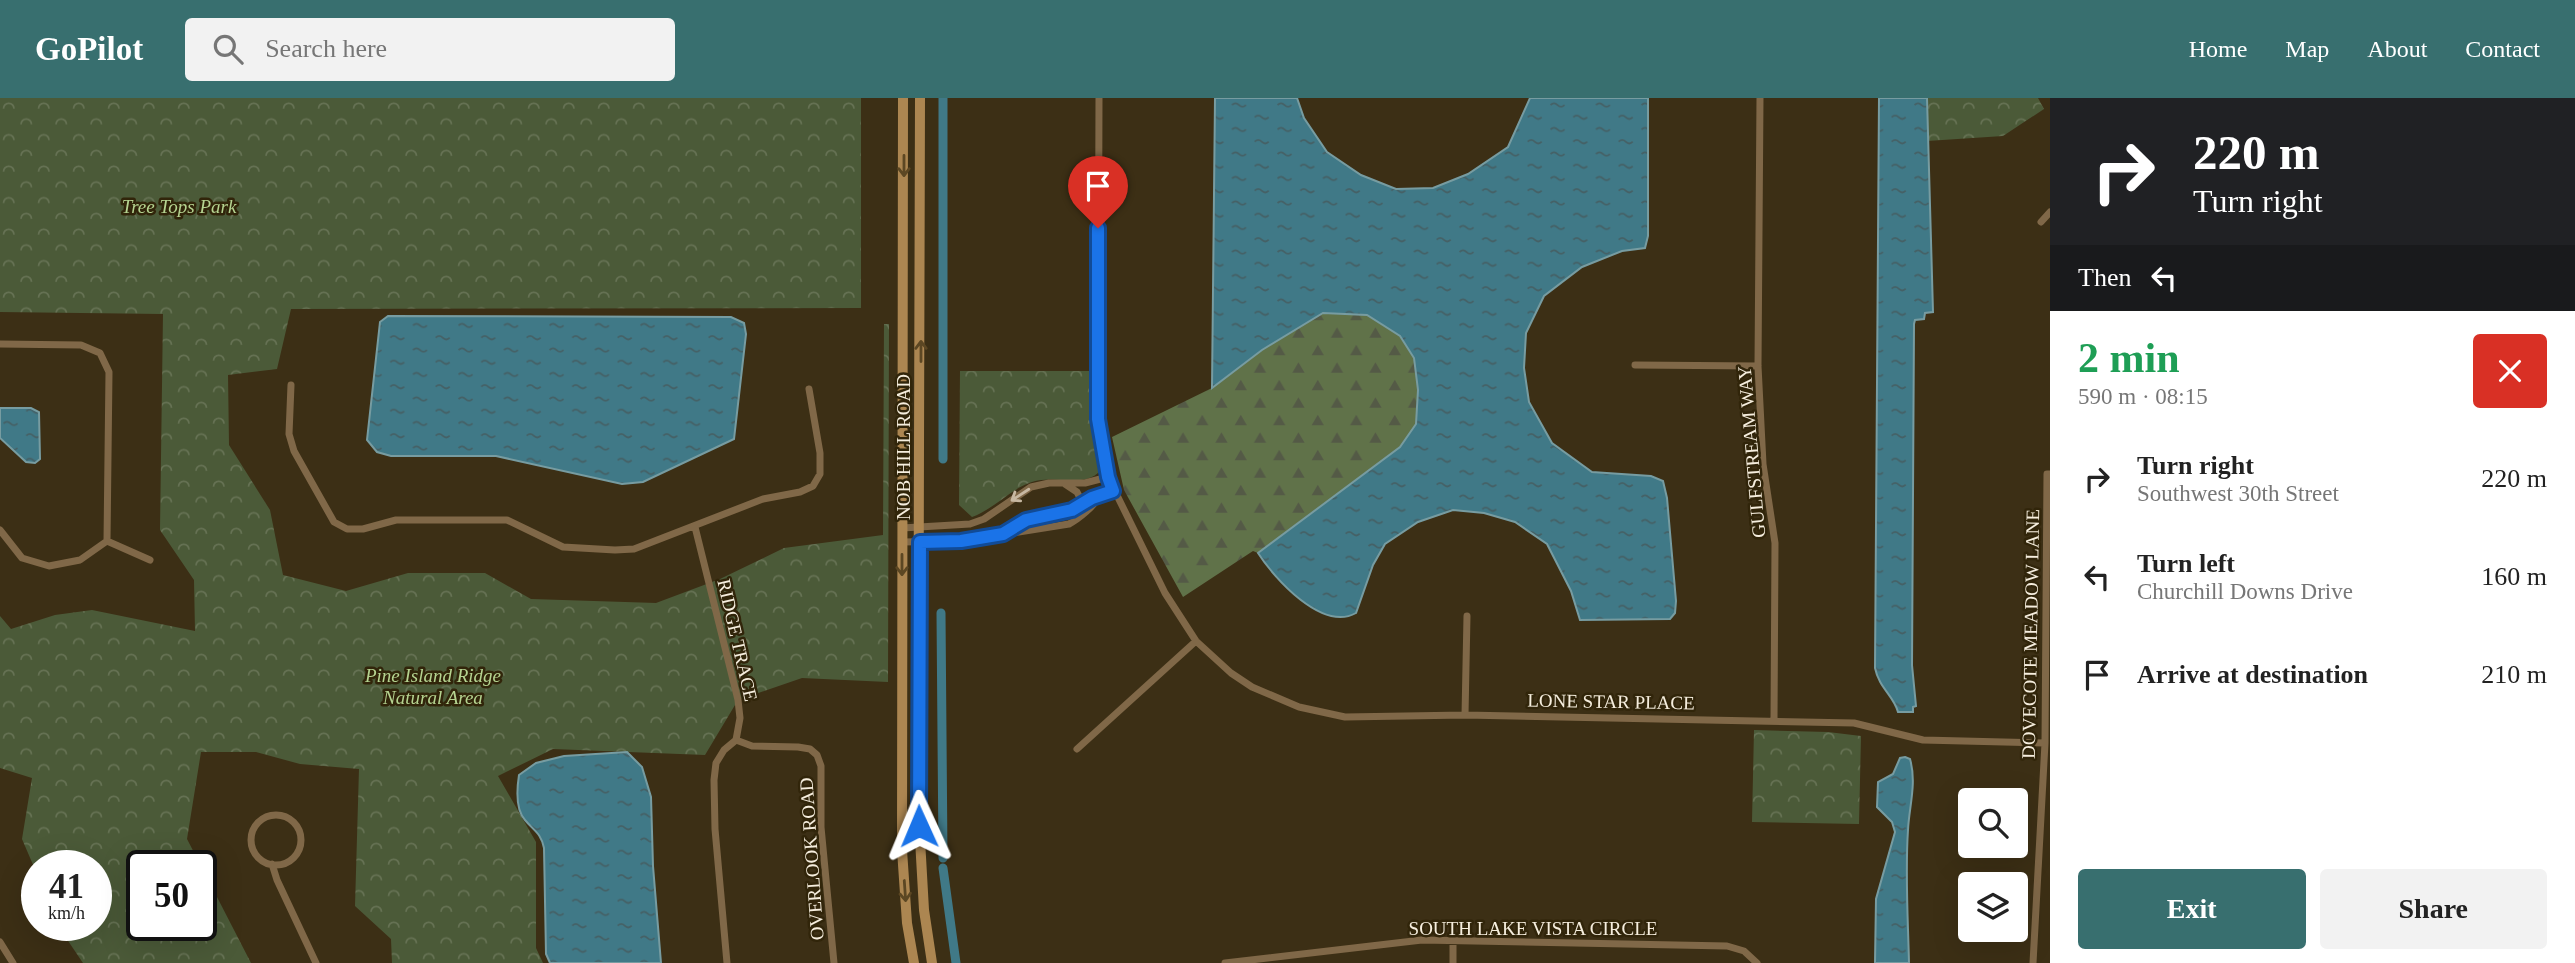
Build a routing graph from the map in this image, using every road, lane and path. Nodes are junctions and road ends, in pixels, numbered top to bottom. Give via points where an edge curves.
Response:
1 (903, 98) edge
2 (920, 98) edge
3 (1099, 98) edge
4 (1760, 98) edge
5 (2050, 212) edge
6 (2041, 222) dead end
7 (0, 344) edge
8 (1635, 365) dead end
9 (1758, 366) junction
10 (291, 386) dead end
11 (809, 389) dead end
12 (2049, 474) edge
13 (1108, 477) junction
14 (1065, 484) junction
15 (1113, 491) junction
16 (1084, 506) junction
17 (695, 527) junction
18 (920, 527) junction
19 (902, 528) junction
20 (0, 530) edge
21 (1003, 534) junction
22 (107, 541) junction
23 (902, 542) junction
24 (920, 542) junction
25 (150, 560) dead end
26 (1466, 616) dead end
27 (1196, 641) junction
28 (1465, 715) junction
29 (1774, 720) junction
30 (736, 740) junction
31 (2045, 743) junction
32 (1076, 749) dead end
33 (272, 864) junction
34 (1453, 940) junction
35 (0, 943) edge
36 (1756, 961) edge
37 (13, 963) edge
38 (316, 963) edge
39 (727, 963) edge
40 (834, 963) edge
41 (914, 963) edge
42 (932, 963) edge
43 (1226, 963) edge
44 (1453, 963) edge
45 (2033, 963) edge

1 -> 19 main road, NOB HILL ROAD
18 -> 2 main road, NOB HILL ROAD
3 - 13 street, LONE STAR PLACE via 1098,419
4 - 9 street, GULFSTREAM WAY
5 - 6 street
7 - 22 street via 81,345 100,352 109,372
8 - 9 street
9 - 29 street, GULFSTREAM WAY via 1763,464 1775,542
10 - 17 street via 289,434 294,452 334,522 347,529 396,520 507,520 563,547 615,550 634,549
11 - 17 street via 820,453 820,474 813,486 763,499
12 - 31 street, DOVECOTE MEADOW LANE
13 - 14 street
13 - 15 street, LONE STAR PLACE
14 - 16 street via 1077,492
14 -> 18 street via 1031,487 970,524
15 - 16 street
15 - 27 street, LONE STAR PLACE
16 - 21 street via 1026,520
16 - 21 street via 1081,519 1069,524
17 - 30 street, RIDGE TRACE via 738,700
18 - 19 street
18 - 24 main road, NOB HILL ROAD
19 - 23 main road, NOB HILL ROAD
20 - 22 street via 22,558 49,566 80,560
21 - 24 street
22 - 25 street
23 - 24 street
23 -> 41 main road, NOB HILL ROAD via 902,850
24 - 42 main road, NOB HILL ROAD via 918,804
26 - 28 street
27 - 28 street, LONE STAR PLACE via 1252,687 1300,707 1345,717
27 - 32 street
28 - 29 street, LONE STAR PLACE
29 - 31 street, LONE STAR PLACE via 1854,723 1932,741
30 - 39 street via 716,763 714,780
30 - 40 street, OVERLOOK ROAD via 752,746 810,749 817,755
31 - 45 street, DOVECOTE MEADOW LANE
33 - 33 street via 255,853 251,838 261,821 279,815 294,822 300,846 291,860
33 - 38 street
34 - 36 street, SOUTH LAKE VISTA CIRCLE via 1727,946
34 - 43 street, SOUTH LAKE VISTA CIRCLE
34 - 44 street
35 - 37 street

